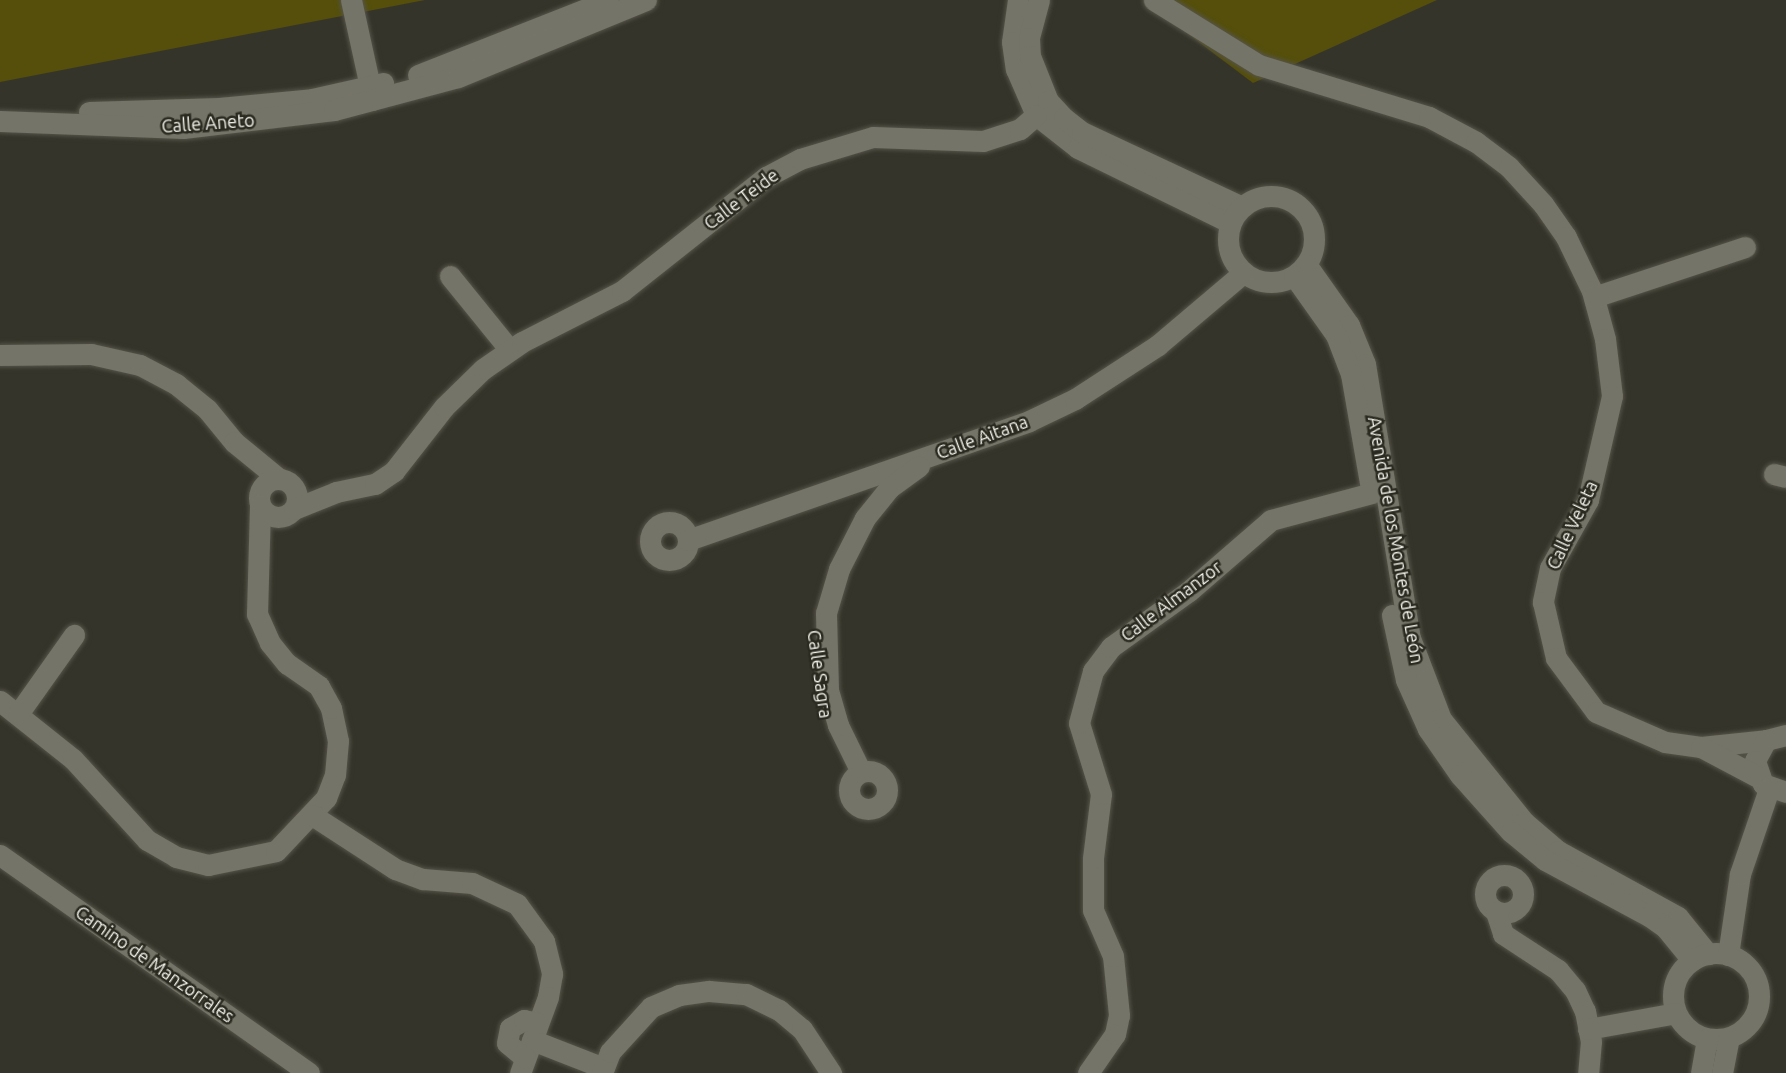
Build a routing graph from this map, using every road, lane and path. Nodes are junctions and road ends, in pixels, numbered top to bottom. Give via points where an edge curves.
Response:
1 (351, 0) edge
2 (365, 0) edge
3 (608, 0) edge
4 (646, 0) edge
5 (1018, 0) edge
6 (1039, 0) edge
7 (1154, 0) edge
8 (380, 91) junction
9 (0, 107) edge
10 (1036, 115) junction
11 (0, 121) edge
12 (1236, 215) junction
13 (1745, 247) dead end
14 (1238, 268) junction
15 (1300, 270) junction
16 (450, 276) dead end
17 (1594, 297) junction
18 (510, 350) junction
19 (0, 355) edge
20 (234, 442) junction
21 (937, 453) junction
22 (890, 466) junction
23 (285, 481) junction
24 (865, 488) junction
25 (336, 492) junction
26 (1372, 493) junction
27 (260, 499) junction
28 (293, 510) junction
29 (687, 535) dead end
30 (262, 554) junction
31 (74, 635) dead end
32 (0, 701) edge
33 (18, 714) junction
34 (1776, 737) edge
35 (1702, 747) junction
36 (858, 774) dead end
37 (1776, 790) edge
38 (312, 815) junction
39 (0, 855) edge
40 (1496, 912) dead end
41 (1709, 956) junction
42 (1676, 1013) junction
43 (1588, 1029) junction
44 (1729, 1038) junction
45 (1707, 1039) junction
46 (529, 1049) edge
47 (603, 1070) edge
48 (309, 1073) edge
49 (831, 1073) edge
50 (1088, 1073) edge
51 (1588, 1073) edge
52 (1701, 1073) edge
53 (1722, 1073) edge

1 - 8 street
2 - 8 street
3 - 8 street, Calle Aneto
4 - 8 street, Calle Aneto via 458,78
5 - 10 street via 1012,42 1016,69
6 - 12 street via 1028,38 1030,56 1048,101 1082,132
7 - 17 street, Calle Veleta via 1259,65 1429,117 1476,142 1509,167 1543,204 1566,237
8 - 9 street, Calle Aneto via 219,108 94,112
8 - 11 street, Calle Aneto via 334,110 183,128
10 - 12 street via 1078,148
10 - 18 street, Calle Teide via 1020,129 983,141 873,137 800,159 766,177 622,291
12 - 14 street via 1228,236
12 - 15 street via 1267,196 1294,203 1304,212 1314,238
13 - 17 street
14 - 15 street via 1268,283
14 - 21 street, Calle Aitana via 1203,310 1112,378 1029,421
14 - 22 street, Calle Aitana via 1103,373 1011,420
15 - 26 street, Avenida de los Montes de León via 1336,335 1351,374
15 - 41 street, Avenida de los Montes de León via 1349,325 1365,364 1410,638 1441,719 1524,822 1558,850 1678,917
16 - 18 street
17 - 35 street, Calle Veleta via 1612,396 1588,500 1550,568 1543,602 1556,658 1596,712 1665,742
18 - 25 street, Calle Teide via 444,407 394,471 375,484
19 - 20 street, Calle Teide via 91,354 139,365 176,384 207,409
20 - 23 street, Calle Teide
20 - 27 street, Calle Teide
21 - 22 street, Calle Aitana
21 - 24 street, Calle Sagra
22 - 24 street, Calle Aitana
23 - 25 street, Calle Teide
23 - 27 street via 266,483
23 - 28 street via 298,496
24 - 29 street, Calle Aitana
24 - 36 street, Calle Sagra via 865,518 839,569 826,613 828,690
25 - 28 street, Calle Teide
26 - 41 street, Avenida de los Montes de León via 1397,648 1427,729 1460,775 1511,832 1545,860
26 - 50 street, Calle Almanzor via 1271,520 1189,591 1111,647 1093,671 1079,723 1101,794 1093,858 1093,910 1113,956 1119,1014 1115,1034
27 - 28 street via 274,516
27 - 30 street
28 - 30 street
30 - 38 street via 257,614 270,643 287,664 319,686 331,708 338,741 335,775 326,798
31 - 33 street
32 - 33 street
33 - 38 street via 73,759 147,840 176,857 208,865 276,851
34 - 35 street, Calle Veleta
34 - 37 street via 1756,753
35 - 37 street, Calle Veleta
37 - 41 street
38 - 46 street via 395,869 424,879 472,883 517,904 544,941 552,974
39 - 48 street, Camino de Manzorrales
40 - 43 street via 1503,934 1558,970 1575,990
41 - 42 street via 1675,984
41 - 44 street via 1750,970 1759,996 1751,1022
42 - 43 street
42 - 45 street via 1688,1029
43 - 51 street
44 - 45 street
44 - 53 street
45 - 52 street
46 - 47 street
47 - 49 street via 610,1052 651,1007 679,995 709,991 746,994 779,1010 802,1029

